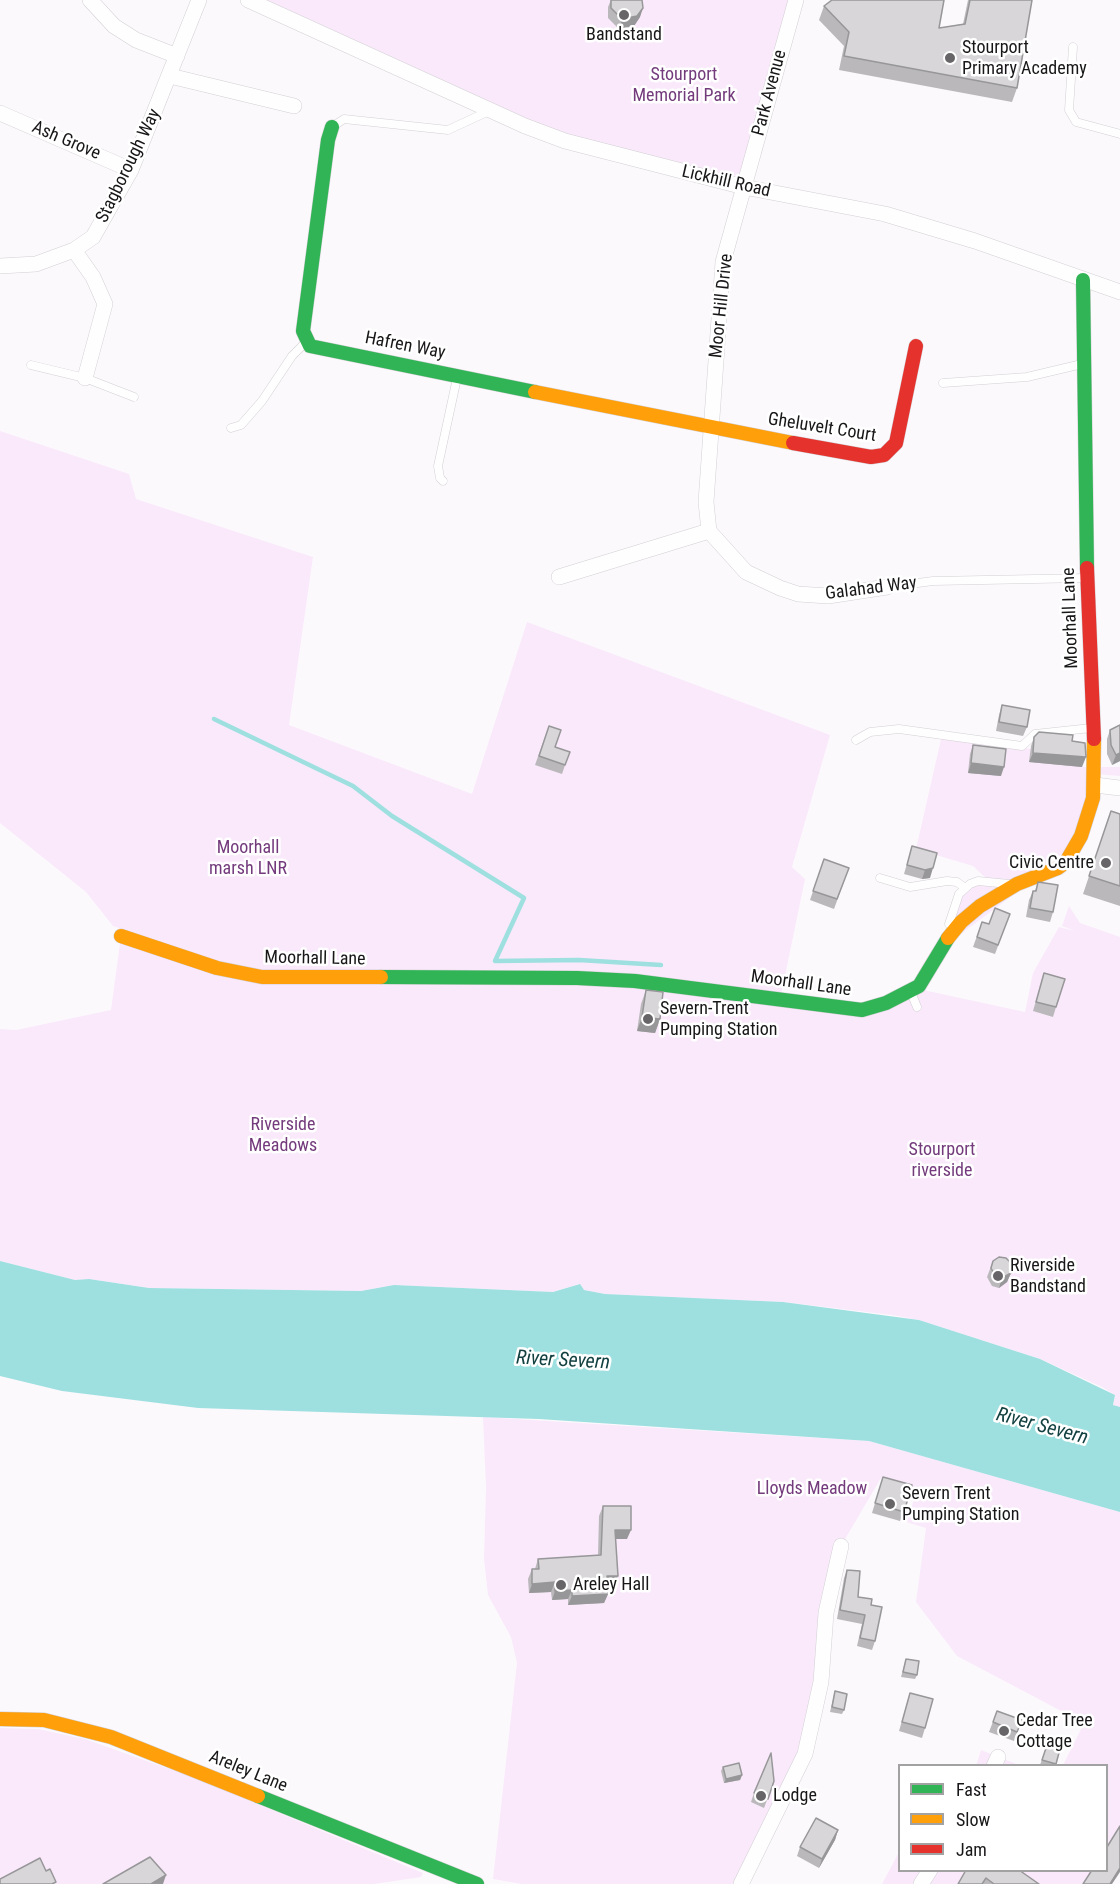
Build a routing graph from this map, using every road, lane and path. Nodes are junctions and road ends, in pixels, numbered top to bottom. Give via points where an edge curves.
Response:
1 (90, 0) edge
2 (199, 0) edge
3 (248, 0) edge
4 (796, 0) edge
5 (1073, 47) dead end
6 (177, 56) junction
7 (170, 76) junction
8 (294, 106) dead end
9 (490, 110) junction
10 (0, 113) edge
11 (332, 127) joint
12 (1120, 134) edge
13 (131, 170) junction
14 (744, 187) junction
15 (74, 250) junction
16 (0, 266) edge
17 (1083, 280) junction
18 (1120, 292) edge
19 (307, 341) junction
20 (915, 346) dead end
21 (1083, 364) junction
22 (31, 365) dead end
23 (458, 374) junction
24 (85, 378) junction
25 (943, 383) dead end
26 (134, 397) dead end
27 (231, 428) dead end
28 (712, 428) junction
29 (443, 481) dead end
30 (709, 531) junction
31 (559, 577) dead end
32 (1088, 578) junction
33 (887, 587) joint
34 (1093, 728) junction
35 (856, 740) dead end
36 (1095, 785) junction
37 (1120, 788) edge
38 (880, 878) dead end
39 (1017, 884) junction
40 (965, 888) junction
41 (121, 936) dead end
42 (938, 951) junction
43 (910, 991) junction
44 (917, 1007) dead end
45 (841, 1546) dead end
46 (0, 1719) edge
47 (474, 1883) edge
48 (446, 1884) edge
49 (741, 1884) edge

1 - 6 street via 114,26 136,40
2 - 6 street, Stagborough Way
3 - 9 street, Lickhill Road
4 - 14 street, Park Avenue
5 - 12 lane via 1070,110 1076,122
6 - 7 street, Stagborough Way
7 - 8 street
7 - 13 street, Stagborough Way
9 - 11 lane via 448,130 344,119
9 - 14 street, Lickhill Road via 565,141
10 - 13 street, Ash Grove
11 - 19 street via 303,332
13 - 15 street, Stagborough Way via 93,237
14 - 17 street, Lickhill Road via 885,214
14 - 28 street, Moor Hill Drive via 723,262
15 - 16 street, Stagborough Way via 36,264
15 - 24 street via 93,277 105,304
17 - 18 street, Lickhill Road
17 - 21 street, Moorhall Lane
19 - 23 street, Hafren Way via 310,346
19 - 27 lane via 292,356 257,408 241,425
20 - 28 street, Gheluvelt Court via 897,443 884,455 871,457
21 - 25 lane via 1027,376
21 - 32 street, Moorhall Lane
22 - 24 lane
23 - 28 street, Hafren Way
23 - 29 lane via 438,466
24 - 26 lane
28 - 30 street via 706,502
30 - 31 street
30 - 33 street, Galahad Way via 746,572 789,591 828,596
32 - 33 lane, Galahad Way via 933,581
32 - 34 street, Moorhall Lane
34 - 35 lane via 1035,734 1022,746 899,729 870,732
34 - 36 street, Moorhall Lane
36 - 37 street
36 - 39 street, Moorhall Lane via 1089,815 1066,862
38 - 40 lane via 918,888 947,881
39 - 40 lane via 978,881
39 - 42 street, Moorhall Lane via 961,922
40 - 42 lane
41 - 43 street, Moorhall Lane via 217,968 262,977 625,980 862,1010
42 - 43 street, Moorhall Lane via 924,980
43 - 44 lane
45 - 49 street via 826,1613 821,1682 805,1754
46 - 47 street, Areley Lane via 44,1720 111,1737
47 - 48 street

